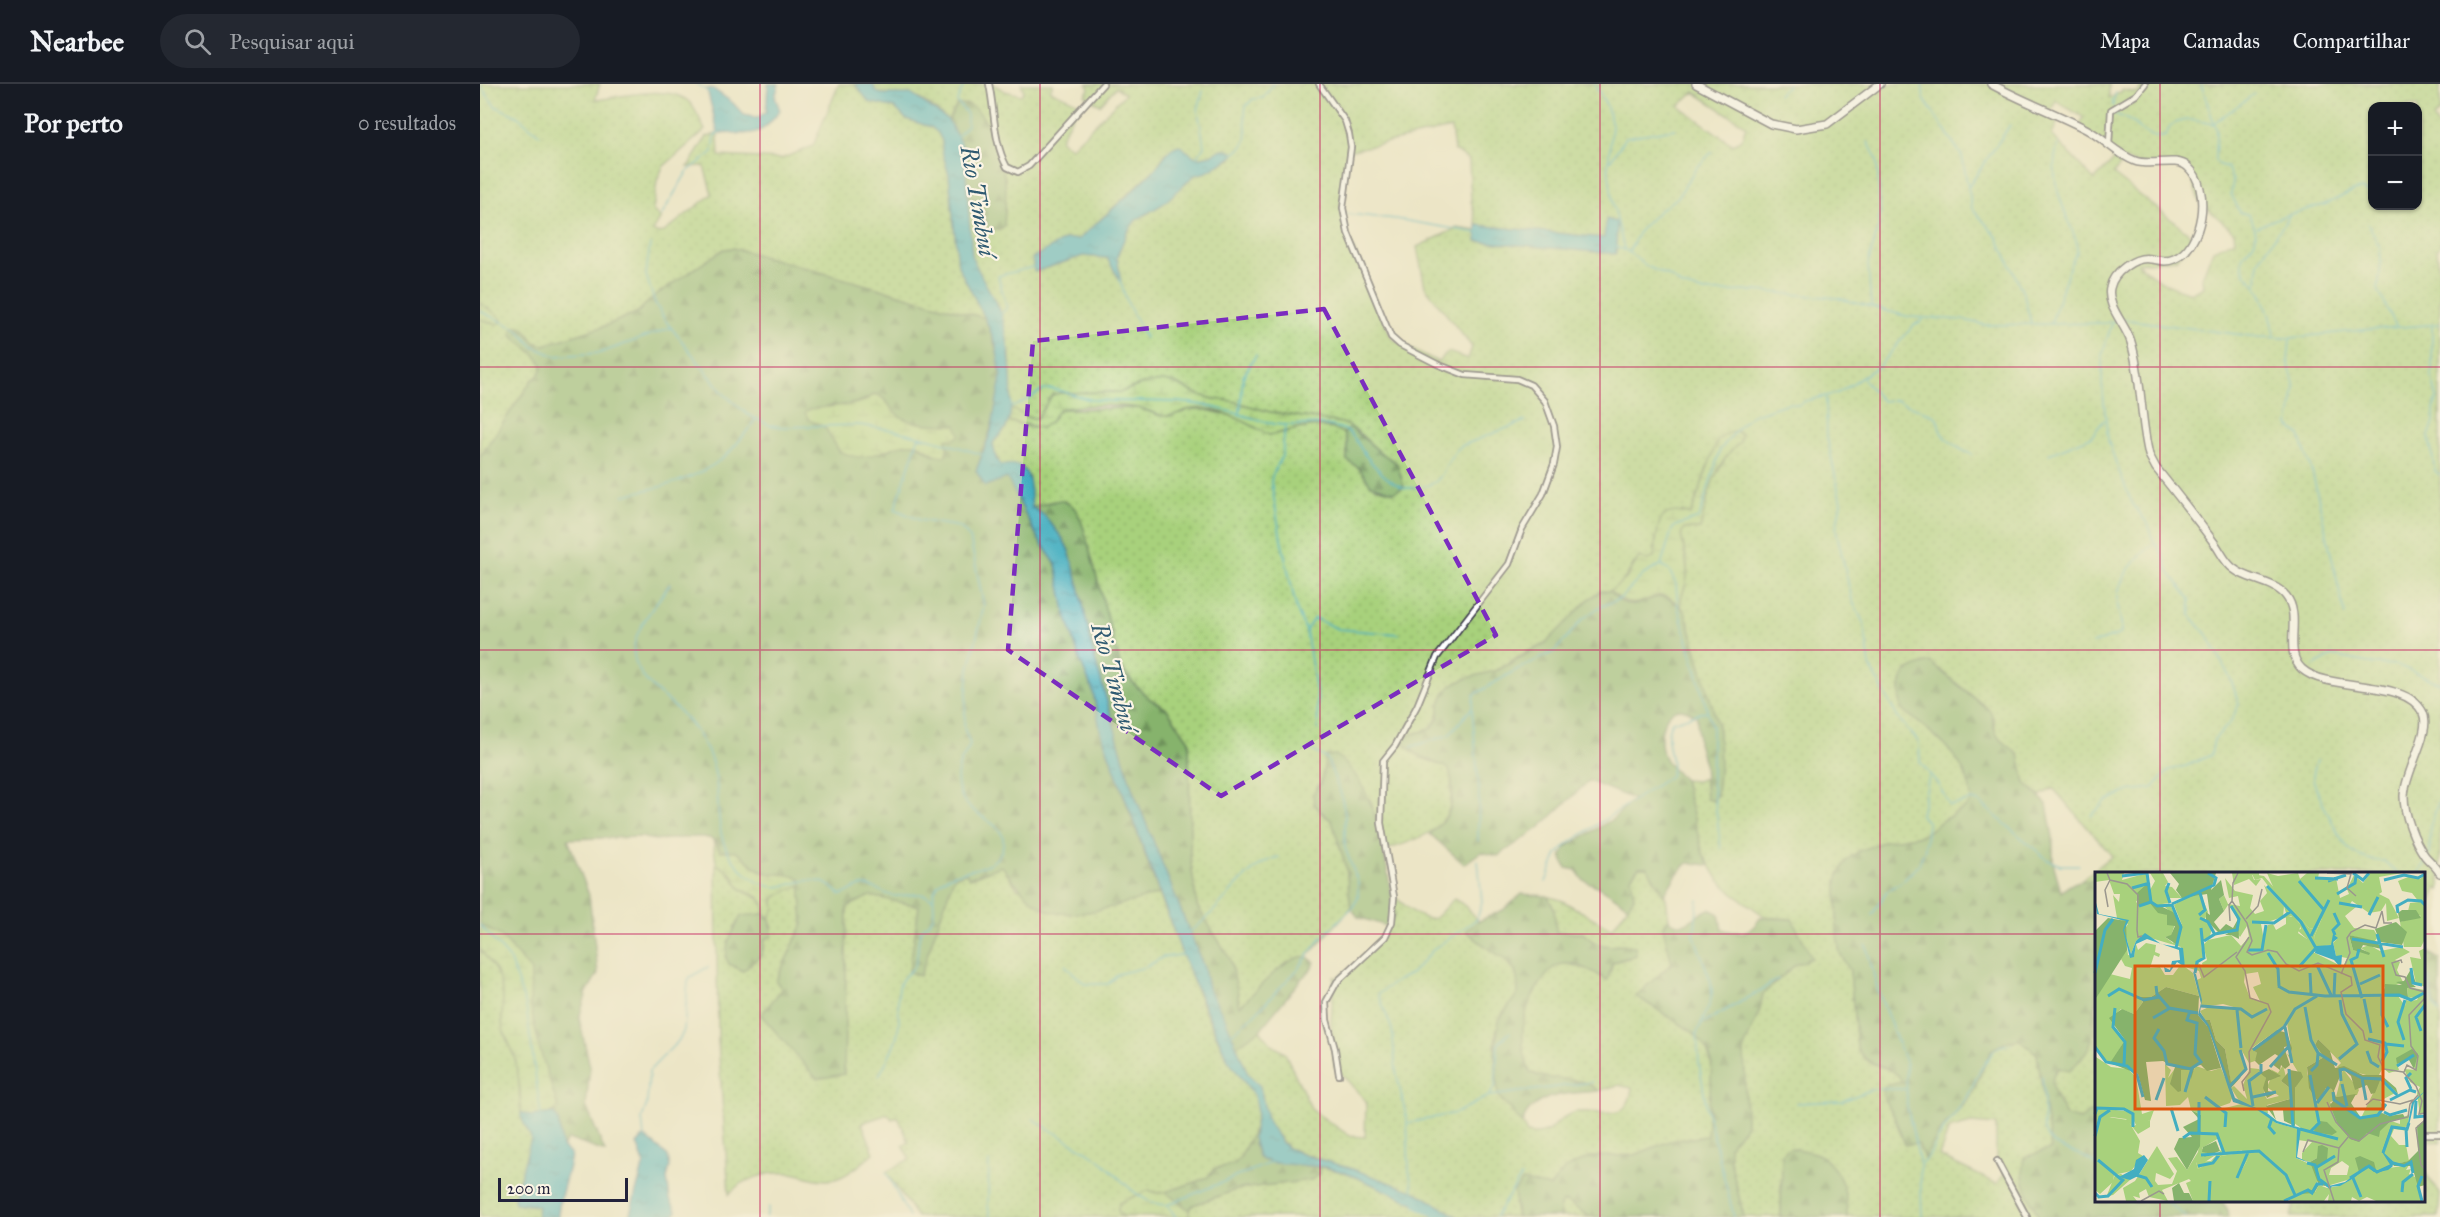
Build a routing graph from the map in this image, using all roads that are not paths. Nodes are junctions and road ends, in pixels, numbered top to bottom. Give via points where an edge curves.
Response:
1 (989, 84) edge
2 (1103, 84) edge
3 (1319, 84) edge
4 (1696, 84) edge
5 (1880, 84) edge
6 (1991, 84) edge
7 (2145, 84) edge
8 (2109, 145) junction
9 (2440, 873) edge
10 (1339, 1075) dead end
11 (1997, 1161) dead end
12 (2027, 1217) edge

1 - 2 street via 999,149 1007,167 1018,172 1029,166
3 - 10 street via 1348,127 1351,147 1344,216 1391,337 1400,345 1465,375 1531,384 1545,401 1557,447 1548,484 1522,529 1509,564 1437,657 1417,706 1383,761 1380,823 1394,897 1392,922 1385,937 1337,982 1326,1002
4 - 5 street via 1771,124 1796,129 1827,124
6 - 8 street via 2086,129
7 - 8 street via 2136,95 2110,110
8 - 9 street via 2138,162 2184,164 2194,174 2202,200 2200,225 2180,255 2167,261 2137,261 2117,274 2110,286 2112,303 2132,344 2152,461 2232,568 2286,595 2294,616 2293,652 2301,668 2331,680 2397,693 2418,706 2425,730 2411,762 2405,805 2422,851
11 - 12 street

